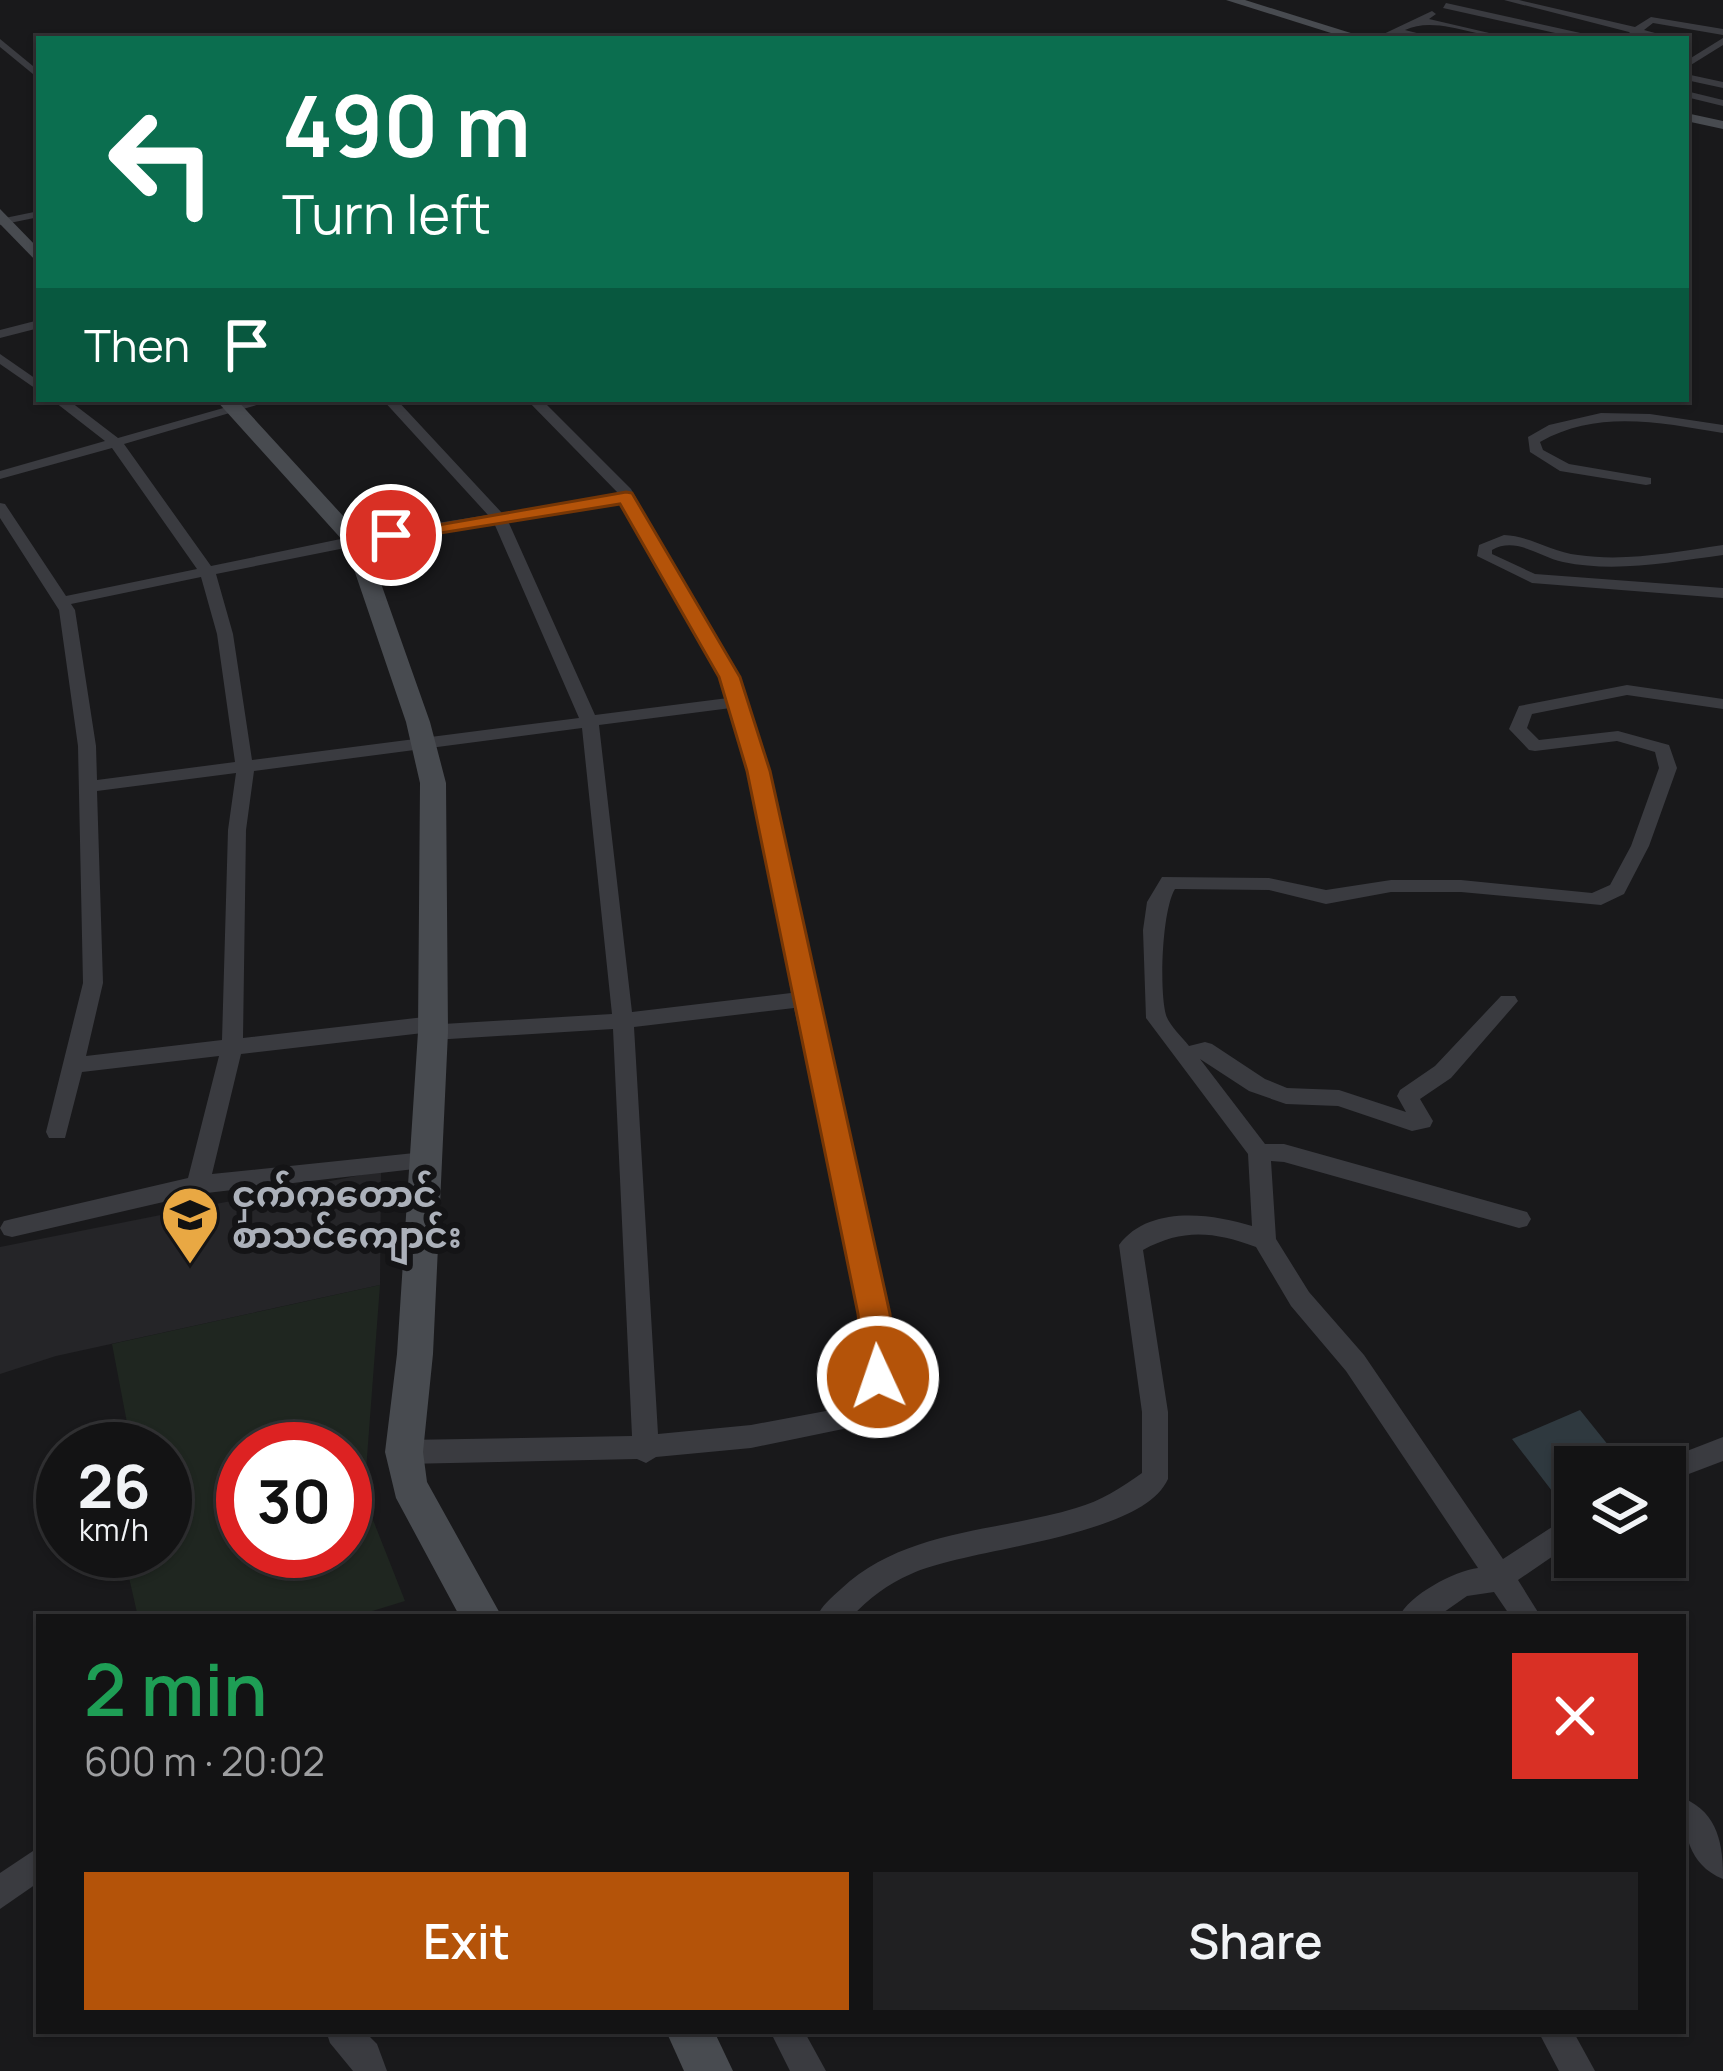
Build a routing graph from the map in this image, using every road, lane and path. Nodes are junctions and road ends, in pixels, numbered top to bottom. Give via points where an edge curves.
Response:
1 (1232, 0) edge
2 (1459, 0) edge
3 (1508, 0) edge
4 (1446, 6) junction
5 (1421, 20) junction
6 (1396, 31) junction
7 (1636, 32) junction
8 (1723, 32) edge
9 (1354, 36) edge
10 (1385, 36) edge
11 (1421, 36) edge
12 (1496, 36) edge
13 (1581, 36) edge
14 (1625, 36) edge
15 (1657, 36) edge
16 (0, 42) edge
17 (1689, 42) edge
18 (1720, 46) edge
19 (1689, 62) edge
20 (1689, 62) edge
21 (1708, 64) dead end
22 (36, 73) edge
23 (1689, 78) edge
24 (1723, 85) edge
25 (1689, 95) edge
26 (1723, 103) edge
27 (1689, 118) edge
28 (1723, 125) edge
29 (36, 214) edge
30 (2, 219) edge
31 (36, 256) edge
32 (36, 325) edge
33 (0, 334) edge
34 (0, 358) edge
35 (36, 385) edge
36 (62, 402) edge
37 (392, 402) edge
38 (536, 402) edge
39 (230, 403) edge
40 (1723, 429) edge
41 (116, 443) junction
42 (0, 475) edge
43 (1646, 482) dead end
44 (626, 497) junction
45 (0, 508) edge
46 (499, 518) junction
47 (355, 541) junction
48 (1723, 550) edge
49 (208, 573) junction
50 (1723, 593) edge
51 (61, 602) junction
52 (738, 702) junction
53 (1723, 704) edge
54 (590, 723) junction
55 (421, 740) junction
56 (245, 770) junction
57 (88, 787) junction
58 (805, 999) junction
59 (1508, 1000) dead end
60 (623, 1022) junction
61 (433, 1028) junction
62 (232, 1046) junction
63 (1186, 1055) junction
64 (76, 1065) junction
65 (56, 1132) dead end
66 (1259, 1153) junction
67 (424, 1161) junction
68 (198, 1185) junction
69 (1519, 1219) dead end
70 (12, 1228) dead end
71 (1264, 1240) junction
72 (1723, 1450) edge
73 (646, 1451) junction
74 (404, 1452) junction
75 (1686, 1463) edge
76 (1554, 1540) edge
77 (1497, 1579) junction
78 (480, 1614) edge
79 (833, 1614) edge
80 (1417, 1614) edge
81 (1525, 1614) edge
82 (1686, 1818) edge
83 (36, 1864) edge
84 (1723, 1864) edge
85 (0, 1893) edge
86 (345, 2034) edge
87 (690, 2034) edge
88 (788, 2034) edge
89 (1556, 2034) edge
90 (370, 2071) edge
91 (709, 2071) edge
92 (809, 2071) edge
93 (1578, 2071) edge

1 - 9 main road
2 - 4 street
3 - 7 street
4 - 5 street
4 - 13 street
5 - 6 street
5 - 12 street
6 - 10 street
6 - 11 street
7 - 8 street via 1651,20
7 - 14 street
7 - 15 street
16 - 22 street
17 - 18 street
18 - 19 street
20 - 21 street
23 - 24 street
25 - 26 street
27 - 28 main road
29 - 30 street
30 - 31 main road
32 - 33 street
34 - 35 street
36 - 41 street
37 - 46 street
38 - 44 street
39 - 41 street
39 - 47 main road
40 - 43 street via 1631,416 1550,428 1533,440 1537,452 1565,468
41 - 42 street
41 - 49 street
44 - 46 street
44 - 52 street
45 - 51 street
46 - 47 street
46 - 54 street
47 - 49 street
47 - 55 main road
48 - 50 street via 1581,560 1514,537 1484,548 1504,569 1532,578
49 - 51 street
49 - 56 street
51 - 57 street
52 - 54 street
52 - 58 street via 774,830
53 - 63 street via 1628,689 1525,710 1518,729 1535,746 1618,736 1663,749 1668,768 1640,846 1617,889 1594,900 1461,886 1326,897 1269,884 1169,882 1153,930 1156,1018
54 - 55 street
54 - 60 street
55 - 56 street
55 - 61 main road via 433,784
56 - 57 street
56 - 62 street
57 - 64 street via 93,983
58 - 60 street
58 - 73 street via 874,1314 878,1377 868,1414
59 - 63 street via 1443,1072 1408,1096 1422,1121 1412,1124 1339,1098 1286,1096 1205,1050
60 - 61 street
60 - 73 street
61 - 62 street
61 - 67 main road
62 - 64 street
62 - 68 street
63 - 66 street
64 - 65 street
66 - 69 street via 1284,1153
66 - 71 street
67 - 68 street
67 - 74 main road
68 - 70 street
71 - 77 street
71 - 79 street via 1204,1218 1162,1227 1131,1245 1155,1412 1155,1479 1125,1507 895,1562 856,1585
72 - 75 street
73 - 74 street
74 - 78 main road via 409,1486
76 - 77 street
77 - 80 street via 1462,1582
77 - 81 street
82 - 84 street
83 - 85 street
86 - 90 street
87 - 91 main road
88 - 92 street
89 - 93 street

